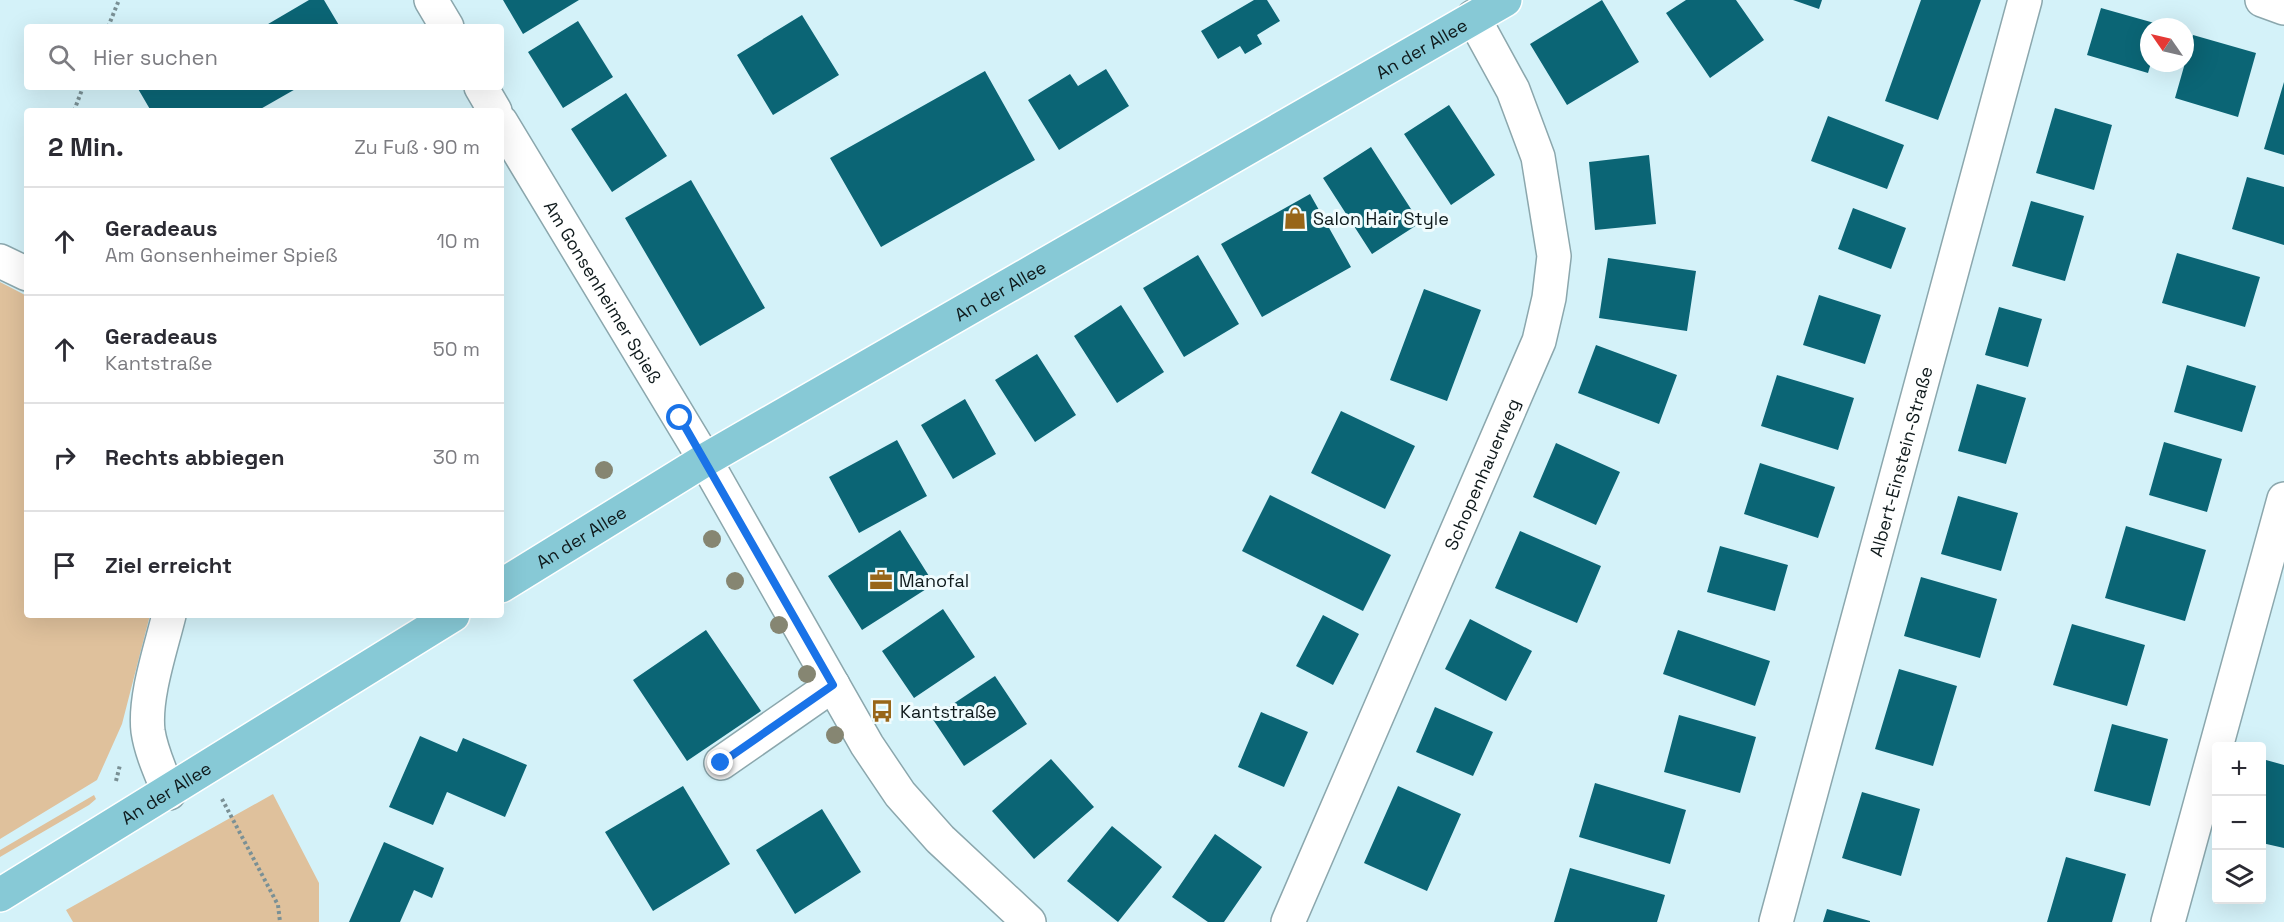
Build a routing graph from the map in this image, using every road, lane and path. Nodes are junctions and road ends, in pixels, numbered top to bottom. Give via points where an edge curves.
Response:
1 (119, 0) edge
2 (431, 0) edge
3 (1504, 0) edge
4 (2025, 0) edge
5 (2262, 0) edge
6 (2284, 8) edge
7 (1473, 17) junction
8 (109, 24) edge
9 (445, 24) edge
10 (82, 90) edge
11 (483, 90) edge
12 (75, 108) edge
13 (493, 108) edge
14 (504, 127) edge
15 (0, 261) edge
16 (24, 272) edge
17 (705, 460) junction
18 (2284, 499) edge
19 (504, 584) edge
20 (168, 618) edge
21 (448, 618) edge
22 (833, 685) junction
23 (721, 763) dead end
24 (169, 793) junction
25 (224, 802) dead end
26 (0, 896) edge
27 (280, 922) edge
28 (1029, 922) edge
29 (1288, 922) edge
30 (1776, 922) edge
31 (2168, 922) edge

1 - 8 path
2 - 9 street
3 - 7 main road, An der Allee
4 - 30 street, Albert-Einstein-Straße
5 - 6 street
7 - 17 main road, An der Allee
7 - 29 street, Schopenhauerweg via 1514,90 1538,157 1554,256 1549,298 1539,341
10 - 12 path
11 - 13 street
14 - 17 street, Am Gonsenheimer Spieß
15 - 16 street
17 - 19 main road, An der Allee
17 - 22 street
18 - 31 street
20 - 24 street via 149,705 148,727
21 - 24 main road, An der Allee
22 - 23 street
22 - 28 street via 900,794 940,839
24 - 26 main road, An der Allee
25 - 27 path via 278,905

